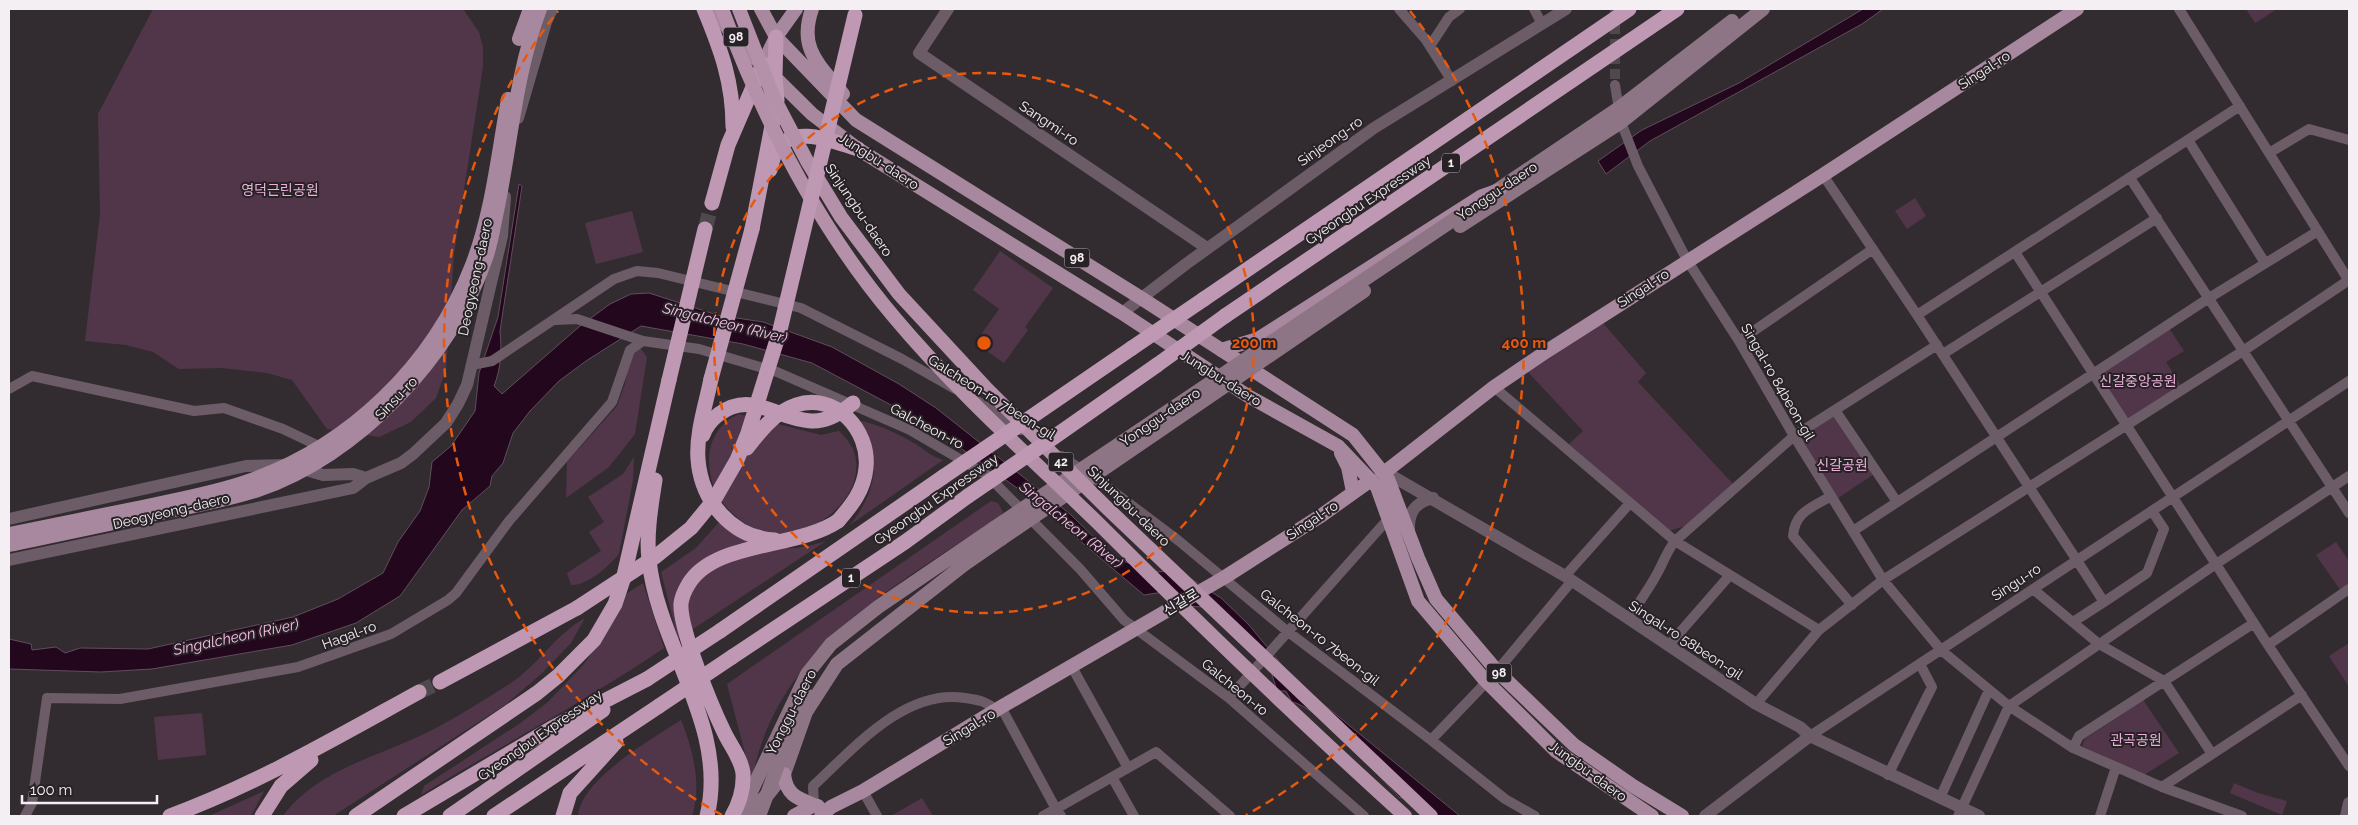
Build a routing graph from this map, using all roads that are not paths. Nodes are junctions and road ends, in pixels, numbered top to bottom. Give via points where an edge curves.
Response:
1 (530, 9) edge
2 (540, 9) edge
3 (552, 9) edge
4 (704, 9) edge
5 (712, 9) edge
6 (722, 9) edge
7 (739, 9) edge
8 (761, 9) edge
9 (796, 9) edge
10 (812, 9) edge
11 (948, 9) edge
12 (1399, 9) edge
13 (1460, 9) edge
14 (1534, 9) edge
15 (1566, 9) edge
16 (1628, 9) edge
17 (1677, 9) edge
18 (1748, 9) edge
19 (1763, 9) edge
20 (2077, 9) edge
21 (2179, 9) edge
22 (856, 11) edge
23 (1542, 24) junction
24 (776, 36) junction
25 (1430, 46) junction
26 (763, 64) junction
27 (775, 76) junction
28 (1452, 81) junction
29 (1615, 85) tunnel mouth
30 (2240, 106) junction
31 (1620, 115) junction
32 (733, 130) junction
33 (871, 130) junction
34 (2188, 140) junction
35 (2349, 140) edge
36 (858, 150) junction
37 (2269, 153) junction
38 (1823, 175) junction
39 (2130, 178) junction
40 (1499, 190) junction
41 (712, 203) tunnel mouth
42 (2157, 218) junction
43 (1458, 222) junction
44 (705, 229) tunnel mouth
45 (752, 230) junction
46 (2318, 230) junction
47 (1207, 248) junction
48 (1873, 249) junction
49 (2015, 252) junction
50 (1687, 260) junction
51 (2265, 263) junction
52 (2349, 281) edge
53 (2041, 292) junction
54 (1142, 298) junction
55 (2209, 298) junction
56 (1122, 313) junction
57 (1918, 315) junction
58 (555, 320) junction
59 (643, 341) junction
60 (1739, 341) junction
61 (1940, 349) junction
62 (1220, 350) junction
63 (2243, 351) junction
64 (472, 365) junction
65 (2093, 373) junction
66 (669, 380) junction
67 (2349, 381) edge
68 (1494, 387) junction
69 (9, 389) edge
70 (852, 404) junction
71 (1834, 410) junction
72 (2289, 421) junction
73 (2126, 425) junction
74 (1794, 436) junction
75 (1997, 436) junction
76 (1338, 446) junction
77 (698, 448) junction
78 (335, 453) dead end
79 (737, 460) junction
80 (1385, 472) junction
81 (2349, 476) edge
82 (366, 478) junction
83 (1371, 480) junction
84 (2029, 486) junction
85 (2332, 487) junction
86 (1352, 492) junction
87 (1831, 496) junction
88 (2173, 497) junction
89 (1432, 498) junction
90 (1897, 502) junction
91 (1630, 503) junction
92 (2152, 511) junction
93 (2349, 513) edge
94 (1388, 518) junction
95 (9, 519) edge
96 (1853, 531) junction
97 (1409, 533) junction
98 (9, 534) edge
99 (998, 534) junction
100 (799, 538) junction
101 (1675, 541) junction
102 (9, 545) edge
103 (9, 560) edge
104 (2078, 560) junction
105 (966, 563) junction
106 (2216, 564) junction
107 (1730, 575) junction
108 (1222, 579) junction
109 (1568, 579) junction
110 (1883, 580) junction
111 (2033, 589) junction
112 (2349, 589) edge
113 (2104, 602) junction
114 (1852, 605) junction
115 (1628, 619) junction
116 (2073, 622) junction
117 (2254, 623) junction
118 (1140, 627) junction
119 (1819, 630) junction
120 (1287, 631) junction
121 (2099, 644) junction
122 (2268, 645) junction
123 (1668, 646) junction
124 (1941, 650) junction
125 (1920, 664) junction
126 (1072, 667) junction
127 (1497, 671) junction
128 (647, 679) junction
129 (2164, 681) junction
130 (440, 682) tunnel mouth
131 (1486, 682) junction
132 (1990, 690) junction
133 (419, 692) tunnel mouth
134 (1232, 694) junction
135 (2302, 695) junction
136 (1756, 704) junction
137 (2009, 706) junction
138 (999, 708) junction
139 (372, 718) junction
140 (636, 721) junction
141 (1810, 736) junction
142 (1431, 740) junction
143 (2073, 748) junction
144 (2212, 754) junction
145 (2349, 766) edge
146 (2116, 767) junction
147 (1128, 768) junction
148 (784, 774) junction
149 (1888, 775) junction
150 (1112, 777) junction
151 (2162, 787) junction
152 (862, 791) junction
153 (1940, 798) junction
154 (2349, 802) edge
155 (822, 810) edge
156 (1058, 812) edge
157 (1960, 812) edge
158 (2221, 813) edge
159 (24, 816) edge
160 (170, 816) edge
161 (262, 816) edge
162 (356, 816) edge
163 (404, 816) edge
164 (450, 816) edge
165 (494, 816) edge
166 (563, 816) edge
167 (707, 816) edge
168 (732, 816) edge
169 (740, 816) edge
170 (746, 816) edge
171 (759, 816) edge
172 (794, 816) edge
173 (877, 816) edge
174 (1043, 816) edge
175 (1134, 816) edge
176 (1230, 816) edge
177 (1364, 816) edge
178 (1405, 816) edge
179 (1430, 816) edge
180 (1535, 816) edge
181 (1652, 816) edge
182 (1682, 816) edge
183 (1706, 816) edge
184 (1979, 816) edge
185 (2100, 816) edge
186 (2242, 816) edge
187 (2346, 816) edge

1 - 98 main road, Sinsu-ro, bridge via 518,40 488,207 472,264 452,309 402,381 370,412 329,440 294,461 250,481 205,494
2 - 102 main road, Sinsu-ro, bridge via 527,43 486,257 465,307 444,342 412,384 374,422 299,472 259,490
3 - 64 street, Deogyeong-daero via 508,154 502,236
4 - 32 highway via 730,82
5 - 26 main road, Jungbu-daero / 98
6 - 178 highway, 42, bridge via 762,108 791,165 828,228 893,316 982,412 1319,738
7 - 179 highway, Sinjungbu-daero / 42, bridge via 774,96 807,161 841,217 899,294 987,389 1099,500
8 - 24 main road, Jungbu-daero / 98
9 - 24 main road
10 - 33 main road via 806,33 811,51
11 - 47 street, Sangmi-ro via 919,53
12 - 25 street
13 - 25 street via 1449,18
14 - 23 street
15 - 23 street, Sinjeong-ro
16 - 128 highway, Gyeongbu Expressway / 1, bridge
17 - 140 highway, Gyeongbu Expressway / 1, bridge via 1225,316 905,542
18 - 31 main road, Yonggu-daero
19 - 31 main road, Yonggu-daero
20 - 38 main road, Singal-ro
21 - 30 street
22 - 79 highway, bridge via 780,330
23 - 28 street, Sinjeong-ro
24 - 26 main road
24 - 27 highway
24 - 33 main road, Jungbu-daero / 98 via 846,111
25 - 28 street
26 - 27 main road, Jungbu-daero / 98
26 - 32 highway
27 - 36 main road, Jungbu-daero / 98 via 812,114
27 - 45 highway via 777,100
28 - 47 street, Sinjeong-ro via 1374,128
29 - 31 street, Singal-ro 84beon-gil
30 - 34 street
30 - 37 street
31 - 40 main road, Yonggu-daero
31 - 43 main road, Yonggu-daero
31 - 50 street, Singal-ro 84beon-gil via 1636,160
32 - 41 highway
33 - 54 main road, Jungbu-daero / 98
34 - 39 street
34 - 51 street
35 - 37 street via 2309,129
36 - 45 highway via 807,136 782,144 775,151
36 - 56 main road, Jungbu-daero / 98
37 - 46 street
38 - 48 street
38 - 50 main road, Singal-ro
39 - 42 street
39 - 49 street
40 - 43 main road, Yonggu-daero
40 - 62 main road via 1482,196 1258,339
42 - 53 street
42 - 55 street
43 - 99 main road, Yonggu-daero, bridge
44 - 66 highway, bridge
45 - 77 highway, bridge via 711,379
46 - 51 street
46 - 52 street
47 - 54 street, Sinjeong-ro
48 - 57 street
48 - 60 street
49 - 53 street
49 - 57 street
50 - 60 street, Singal-ro 84beon-gil
50 - 68 main road, Singal-ro
51 - 55 street
52 - 63 street
53 - 61 street
53 - 65 street
54 - 56 street, Sinjeong-ro
54 - 62 main road, Jungbu-daero / 98
55 - 63 street
55 - 65 street
56 - 76 main road, Jungbu-daero / 98 via 1248,396
57 - 61 street
58 - 59 street, Galcheon-ro via 577,319
58 - 64 street via 492,361
58 - 108 street, Galcheon-ro 7beon-gil via 614,279 637,270 801,308 986,406 1110,489
59 - 70 street, Galcheon-ro via 700,349 768,369
59 - 159 street, Hagal-ro via 630,350 612,402 509,521 448,600 391,634 298,667 120,699 47,698 32,803
60 - 74 street, Singal-ro 84beon-gil
61 - 71 street
61 - 75 street
62 - 80 main road, Jungbu-daero / 98 via 1353,436
63 - 72 street
63 - 73 street
64 - 82 street, Deogyeong-daero via 468,386 446,423 432,438 401,463
65 - 73 street
65 - 75 street
66 - 162 highway via 623,580 615,604 594,640 537,693
66 - 167 highway via 650,512 649,560 656,594 709,754 712,798
67 - 72 street, Singu-ro
68 - 80 main road, Singal-ro
68 - 91 street
69 - 78 street via 32,376 194,411 224,408 283,429
70 - 77 highway via 837,414 811,421 751,404 738,404 709,423
70 - 118 street, Galcheon-ro via 910,430 987,474 1080,569 1113,610
71 - 74 street
71 - 90 street
72 - 85 street
72 - 88 street, Singu-ro
73 - 84 street
73 - 88 street
74 - 87 street, Singal-ro 84beon-gil
74 - 101 street
75 - 84 street
75 - 90 street
76 - 83 main road, Jungbu-daero / 98
76 - 86 main road via 1348,468
77 - 100 highway via 703,483 714,506 724,517 737,528 760,539
79 - 100 highway, bridge via 762,430 796,405 817,402 838,409 859,432 866,456 864,481 859,494 838,521
79 - 130 highway, bridge via 714,500 691,528 655,558 577,608
80 - 83 street, Singal-ro
80 - 89 street, Singal-ro 58beon-gil
80 - 97 main road, Jungbu-daero / 98
81 - 85 street
82 - 95 street, Deogyeong-daero via 353,474 323,475 289,465 246,466
82 - 103 street, Deogyeong-daero via 353,488
83 - 86 main road, Singal-ro
83 - 94 main road, Jungbu-daero / 98 via 1377,487
84 - 104 street
84 - 110 street
85 - 93 street
85 - 106 street
86 - 108 main road, Singal-ro
87 - 96 street, Singal-ro 84beon-gil
87 - 114 street via 1800,515 1794,523 1792,536
88 - 92 street, Singu-ro
88 - 106 street
89 - 97 street via 1412,509
89 - 109 street, Singal-ro 58beon-gil
90 - 96 street
91 - 101 street
91 - 109 street
92 - 104 street, Singu-ro
92 - 113 street via 2164,529 2147,574
94 - 120 street
94 - 131 main road, Jungbu-daero / 98 via 1418,601
96 - 110 street, Singal-ro 84beon-gil
97 - 127 main road, Jungbu-daero / 98 via 1436,599
99 - 105 main road, Yonggu-daero
99 - 169 main road, Yonggu-daero via 878,607 831,644 807,674
100 - 168 highway via 708,564 691,580 681,602 685,628 711,702 741,767 741,795
101 - 107 street
101 - 115 street via 1657,576
104 - 111 street, Singu-ro
104 - 113 street
105 - 148 main road via 837,664 806,712
105 - 171 main road, Yonggu-daero, bridge via 850,644 830,663 807,695 795,719
106 - 117 street
106 - 121 street
107 - 119 street
107 - 123 street
108 - 118 main road, 신갈로, bridge
108 - 120 street, Galcheon-ro 7beon-gil
109 - 115 street, Singal-ro 58beon-gil
109 - 127 street
110 - 114 street
110 - 124 street, Singal-ro 84beon-gil
111 - 116 street
111 - 124 street, Singu-ro
112 - 122 street
113 - 116 street
114 - 119 street
115 - 123 street, Singal-ro 58beon-gil
116 - 121 street
117 - 122 street
117 - 129 street
118 - 126 main road, Singal-ro
118 - 134 street, Galcheon-ro
119 - 136 street
120 - 134 street, bridge
120 - 142 street, Galcheon-ro 7beon-gil
121 - 129 street
121 - 137 street
122 - 135 street
123 - 136 street, Singal-ro 58beon-gil
124 - 125 street, Singu-ro
124 - 132 street, Singal-ro 84beon-gil
125 - 141 street, Singu-ro
125 - 149 street via 1932,687
126 - 138 main road, Singal-ro
126 - 147 street
127 - 131 street
127 - 182 main road, Jungbu-daero / 98 via 1574,745
128 - 163 highway via 552,728
128 - 164 highway, Gyeongbu Expressway / 1
129 - 143 street via 2079,736
129 - 144 street
131 - 142 street
131 - 181 main road, Jungbu-daero / 98 via 1556,751
132 - 137 street, Singal-ro 84beon-gil
132 - 153 street
133 - 139 highway
134 - 177 street, Galcheon-ro
135 - 144 street
135 - 145 street
136 - 141 street, Singal-ro 58beon-gil via 1800,727
137 - 143 street, Singal-ro 84beon-gil
137 - 157 street
138 - 152 main road, Singal-ro
138 - 155 street via 986,701 949,695 903,710 866,737 813,786
138 - 156 street
139 - 160 highway via 276,770
139 - 161 highway via 293,774 272,798
140 - 165 highway, 1
140 - 166 highway via 579,781 570,793
141 - 149 street, Singal-ro 58beon-gil
141 - 183 street, Singu-ro
142 - 180 street, Galcheon-ro 7beon-gil via 1505,799
143 - 146 street, Singal-ro 84beon-gil
144 - 151 street
146 - 151 street, Singal-ro 84beon-gil
146 - 185 street
147 - 150 street
147 - 176 street via 1156,752
148 - 155 main road via 789,793
148 - 170 main road
149 - 153 street, Singal-ro 58beon-gil
150 - 156 street
150 - 175 street
151 - 158 street, Singal-ro 84beon-gil
152 - 155 main road, Singal-ro
152 - 173 street
153 - 157 street, Singal-ro 58beon-gil
154 - 187 street
155 - 172 main road, Singal-ro
156 - 174 street
157 - 184 street, Singal-ro 58beon-gil
158 - 186 street, Singal-ro 84beon-gil

